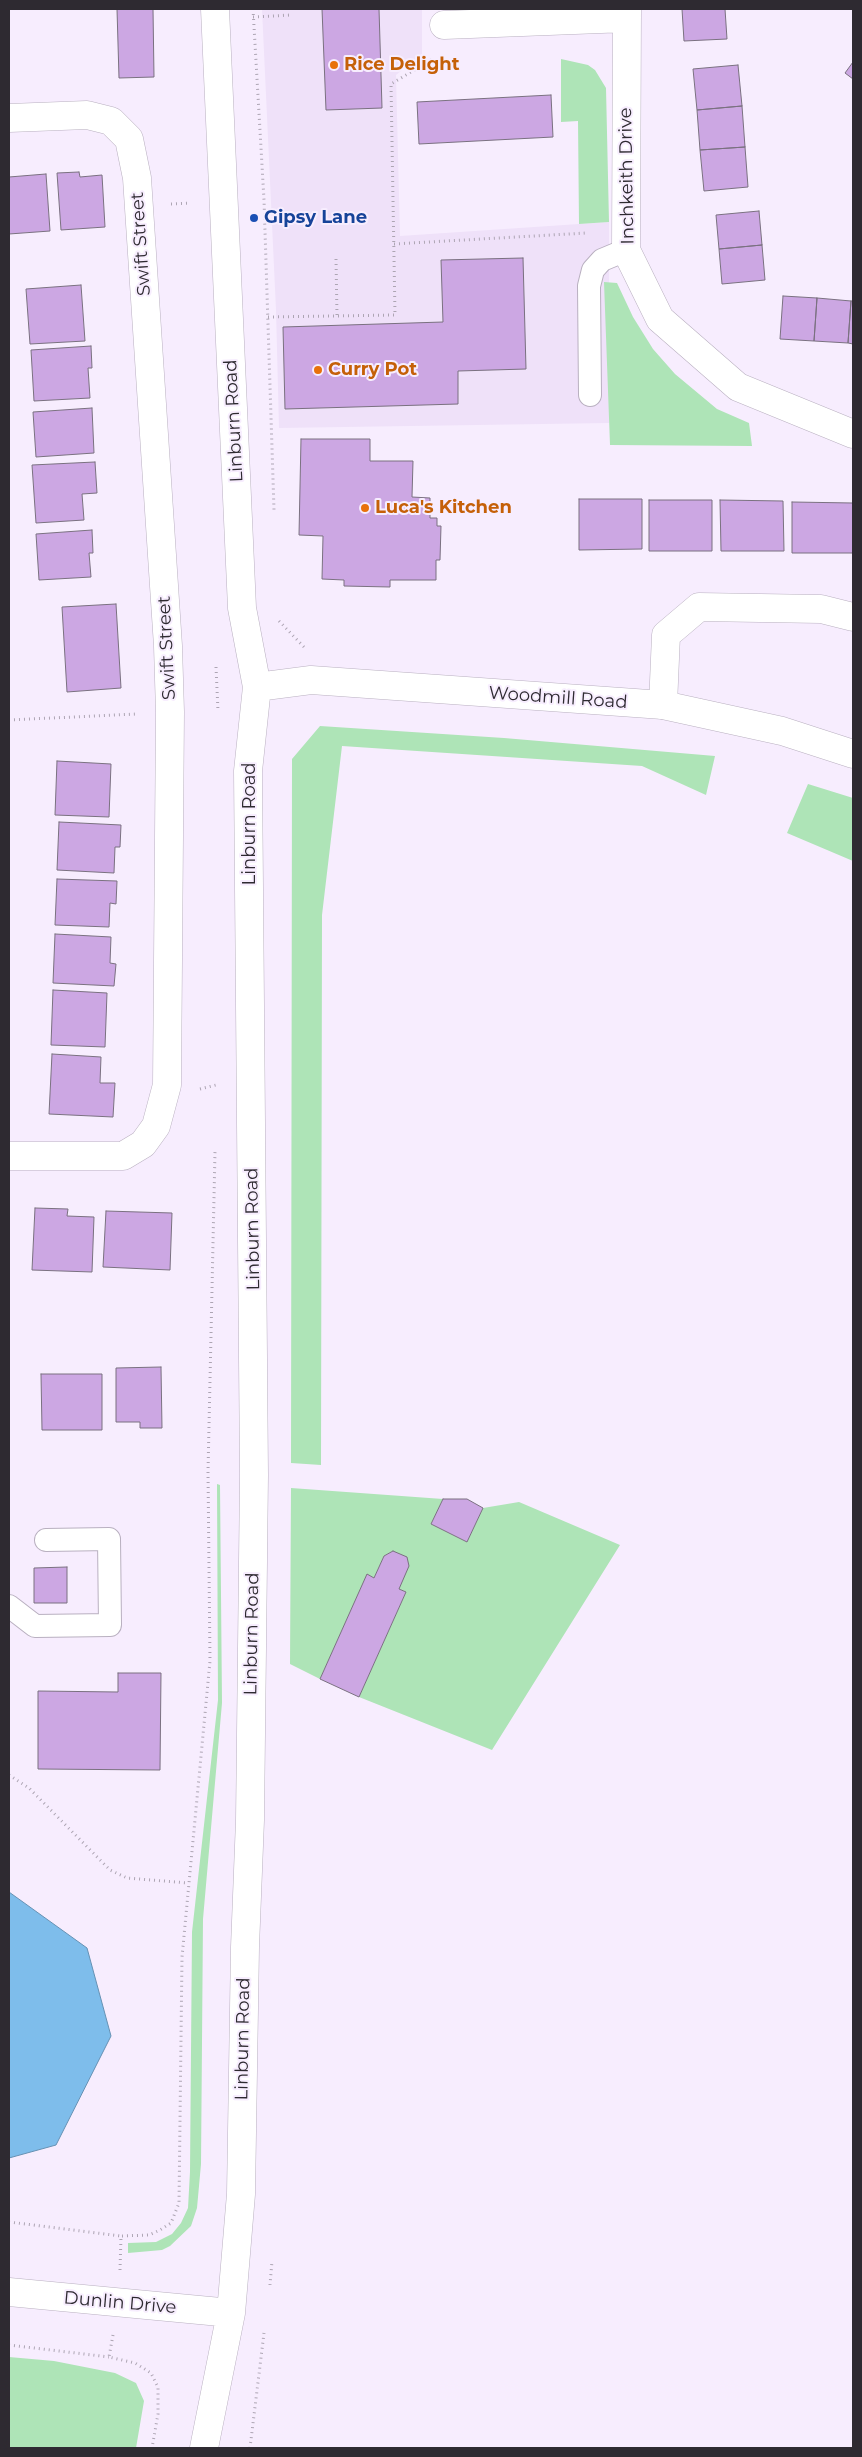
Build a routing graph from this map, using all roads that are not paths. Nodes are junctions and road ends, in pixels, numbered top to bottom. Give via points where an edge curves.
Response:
1 (215, 9) edge
2 (627, 14) edge
3 (444, 25) road end
4 (9, 118) edge
5 (626, 240) junction
6 (590, 395) dead end
7 (853, 434) edge
8 (853, 617) edge
9 (257, 687) junction
10 (663, 705) junction
11 (853, 754) edge
12 (9, 1156) edge
13 (46, 1540) dead end
14 (9, 1606) edge
15 (9, 2292) edge
16 (232, 2313) junction
17 (204, 2448) edge

1 - 9 street, Linburn Road via 242,608
2 - 3 street
2 - 5 street, Inchkeith Drive
4 - 12 street, Swift Street via 88,115 111,121 129,140 137,178 170,712 167,1085 156,1126 143,1144 123,1156
5 - 6 lane via 593,270 589,286
5 - 7 street, Inchkeith Drive via 660,319 738,387
8 - 10 street via 820,608 699,607 666,635
9 - 10 street, Woodmill Road via 310,680
9 - 16 street, Linburn Road via 248,771 254,1317 250,1820 244,1947 241,2194
10 - 11 street, Woodmill Road via 782,731
13 - 14 lane via 109,1539 110,1625 35,1626
15 - 16 street, Dunlin Drive
16 - 17 street, Linburn Road

